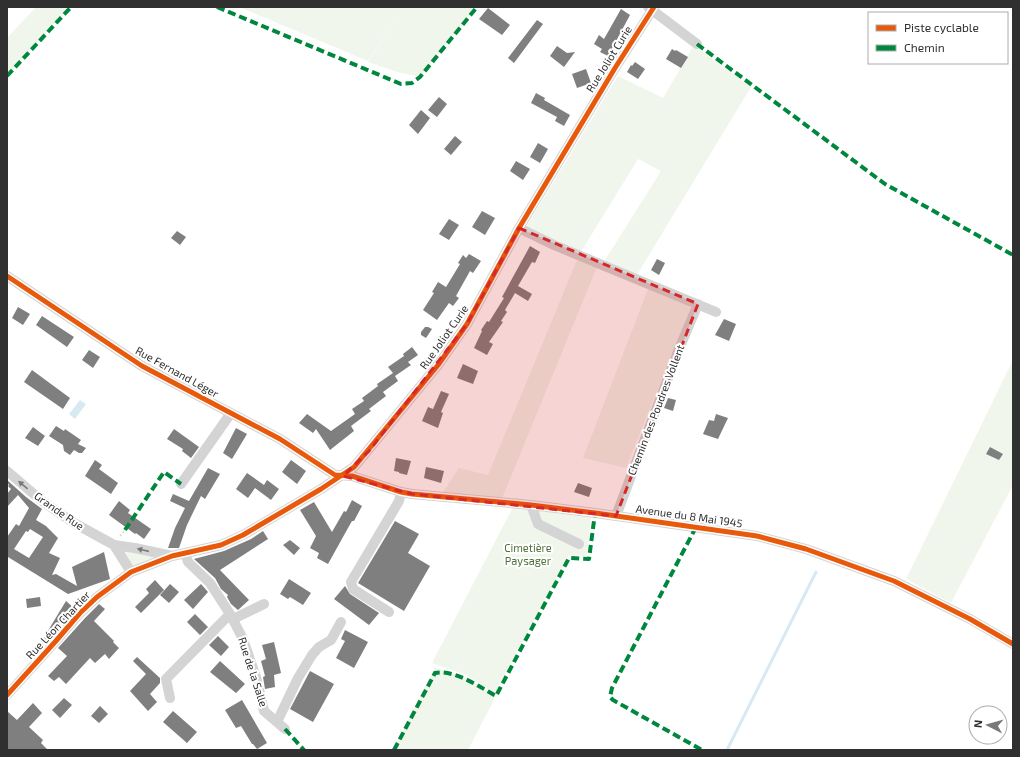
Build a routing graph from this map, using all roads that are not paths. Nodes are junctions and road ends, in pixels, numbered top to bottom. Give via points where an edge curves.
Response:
1 (652, 8) edge
2 (697, 44) dead end
3 (519, 228) junction
4 (7, 276) edge
5 (698, 304) junction
6 (716, 312) dead end
7 (231, 413) junction
8 (7, 471) edge
9 (343, 476) junction
10 (181, 484) dead end
11 (401, 492) junction
12 (531, 506) junction
13 (616, 516) junction
14 (579, 544) dead end
15 (114, 545) junction
16 (185, 553) junction
17 (172, 556) junction
18 (131, 572) junction
19 (264, 604) dead end
20 (389, 612) dead end
21 (231, 617) junction
22 (341, 622) dead end
23 (1013, 644) edge
24 (7, 694) edge
25 (170, 698) dead end

1 - 2 street
1 - 3 street, Rue Joliot Curie
3 - 5 street
3 - 9 street, Rue Joliot Curie via 468,324 369,451
4 - 7 street, Rue Fernand Léger via 142,366
5 - 6 street
5 - 13 street, Chemin des Poudres Vollent
7 - 9 street, Rue Fernand Léger via 280,439 335,475
7 - 10 street
15 -> 8 street, Grande Rue via 67,519
9 - 11 street, Avenue du 8 Mai 1945 via 352,476
9 - 16 street, Rue Joliot Curie via 242,535 221,545
11 - 12 street, Avenue du 8 Mai 1945
11 - 20 street via 399,501 351,582 353,589
12 - 13 street, Avenue du 8 Mai 1945
12 - 14 street via 538,524
13 - 23 street, Avenue du 8 Mai 1945 via 757,536 806,549 894,581
17 -> 15 street, Grande Rue
15 - 18 street, Grande Rue
16 - 17 street, Rue Joliot Curie
16 - 21 street, Rue de la Salle via 188,562 210,583
17 - 18 street, Rue Léon Chartier
18 - 24 street, Rue Léon Chartier via 97,596
19 - 21 street
21 - 22 street, Rue de la Salle via 244,639 264,711 281,726 298,678 312,655 331,640
21 - 25 street via 166,679

